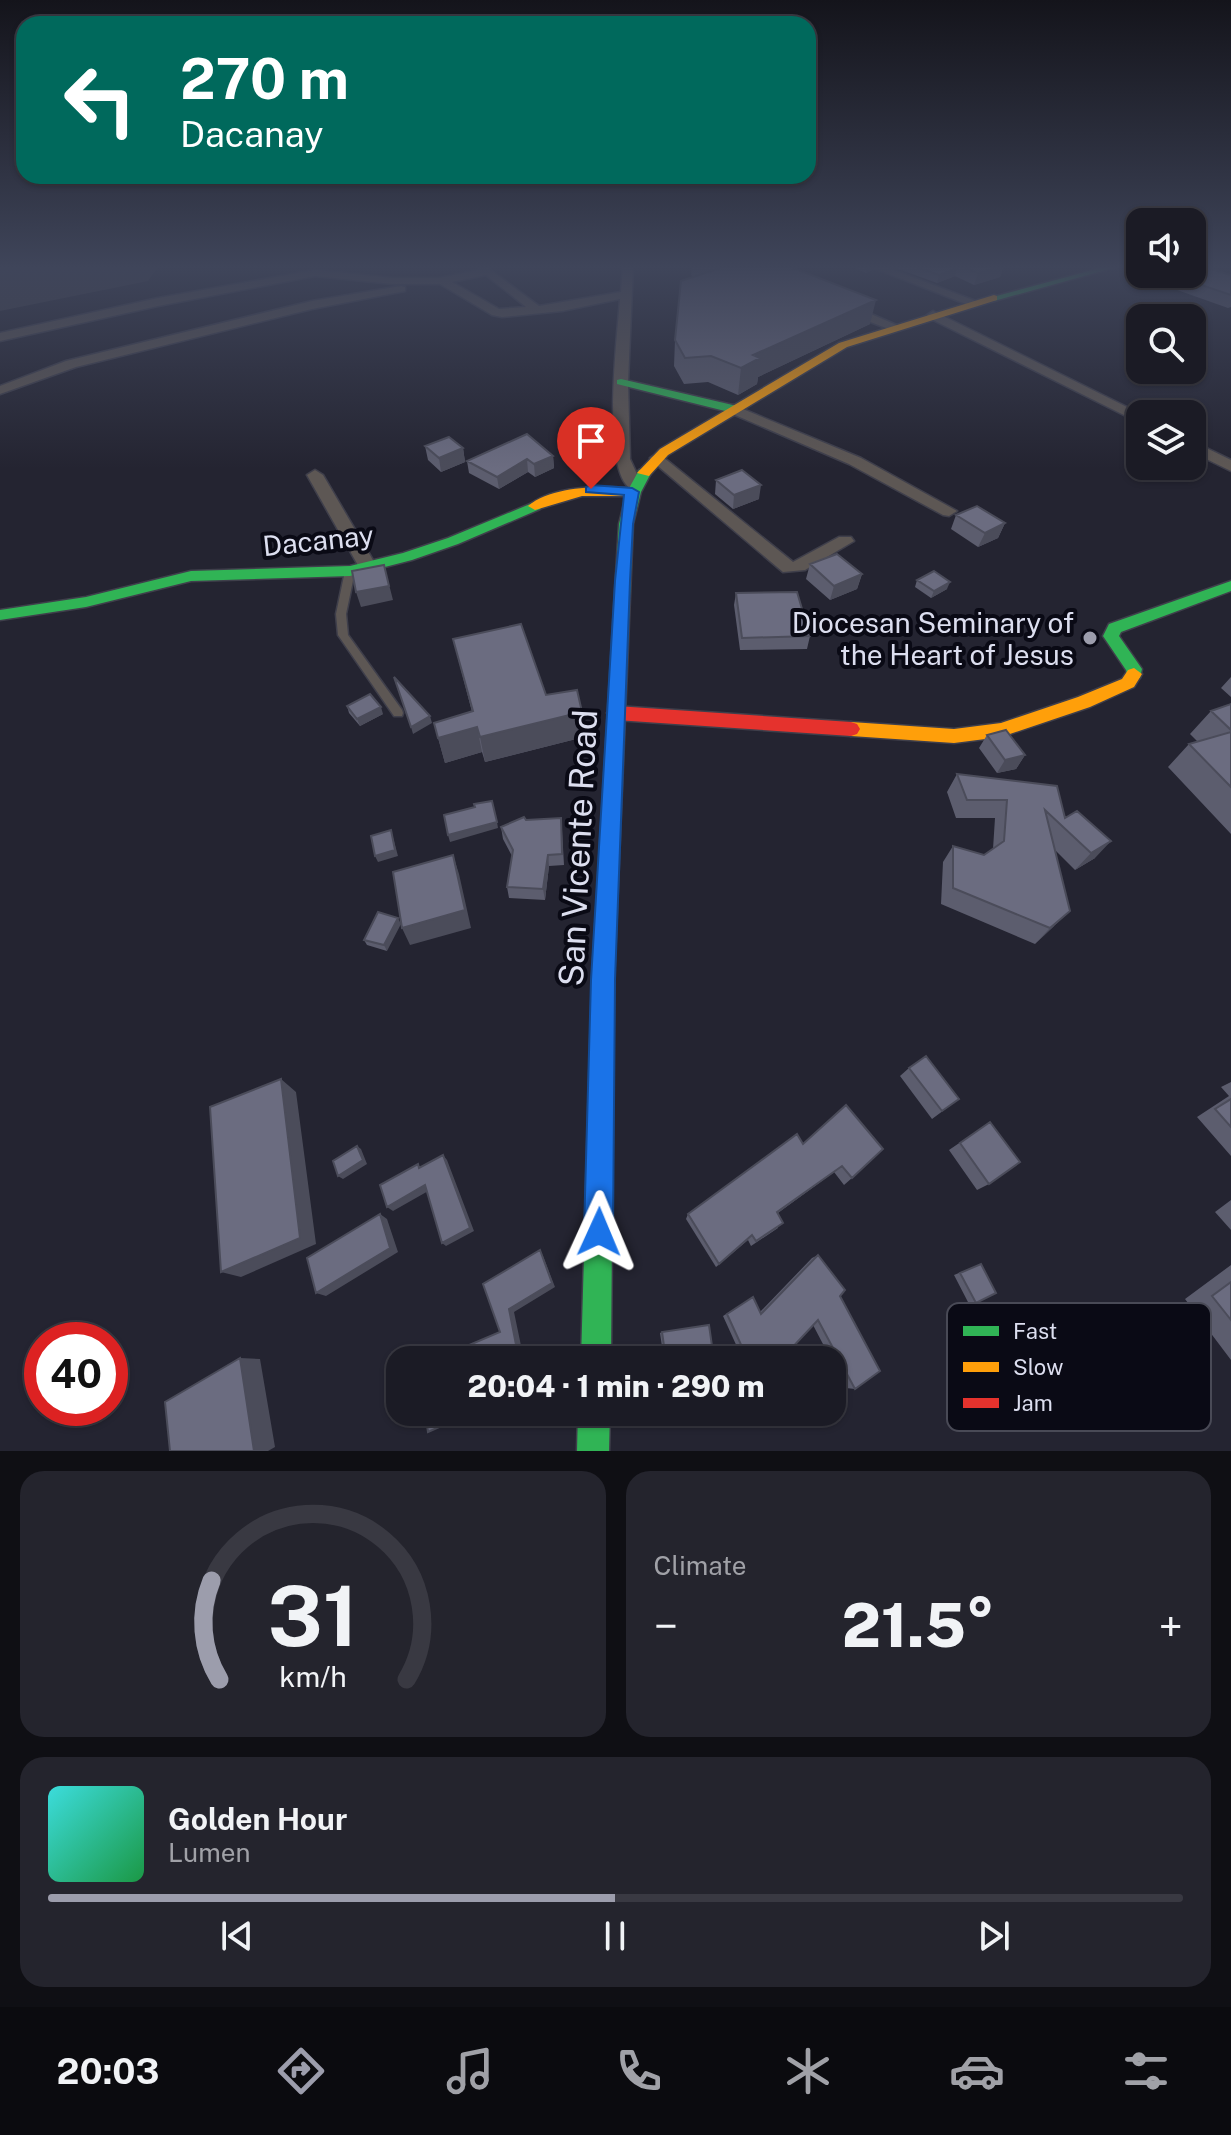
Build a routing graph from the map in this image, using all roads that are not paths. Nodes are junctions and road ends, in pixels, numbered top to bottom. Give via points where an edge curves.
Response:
1 (195, 334) edge
2 (624, 334) edge
3 (876, 334) edge
4 (970, 334) edge
5 (621, 382) junction
6 (0, 390) edge
7 (733, 409) junction
8 (1126, 412) edge
9 (1206, 453) edge
10 (658, 458) junction
11 (1231, 466) edge
12 (315, 475) dead end
13 (633, 488) junction
14 (949, 511) dead end
15 (845, 541) dead end
16 (359, 569) junction
17 (1231, 586) edge
18 (0, 615) edge
19 (398, 713) dead end
20 (616, 713) junction
21 (596, 1346) edge
22 (594, 1426) edge
23 (593, 1451) edge

1 - 6 street via 50,370
2 - 5 street
3 - 7 street via 843,345
4 - 8 street
5 - 7 street
5 - 13 street via 622,459
7 - 10 street
7 - 14 street via 855,461
9 - 11 street
10 - 13 street
10 - 15 street via 789,568
12 - 16 street
13 - 16 street, Dacanay via 561,495 453,541
13 - 20 street, San Vicente Road via 626,524
16 - 18 street, Dacanay via 191,576 86,602
16 - 19 lane via 341,614 343,635
17 - 20 street via 1115,628 1111,636 1134,669 1128,683 1006,731 954,736
20 - 21 street, San Vicente Road via 603,980
22 - 23 street

